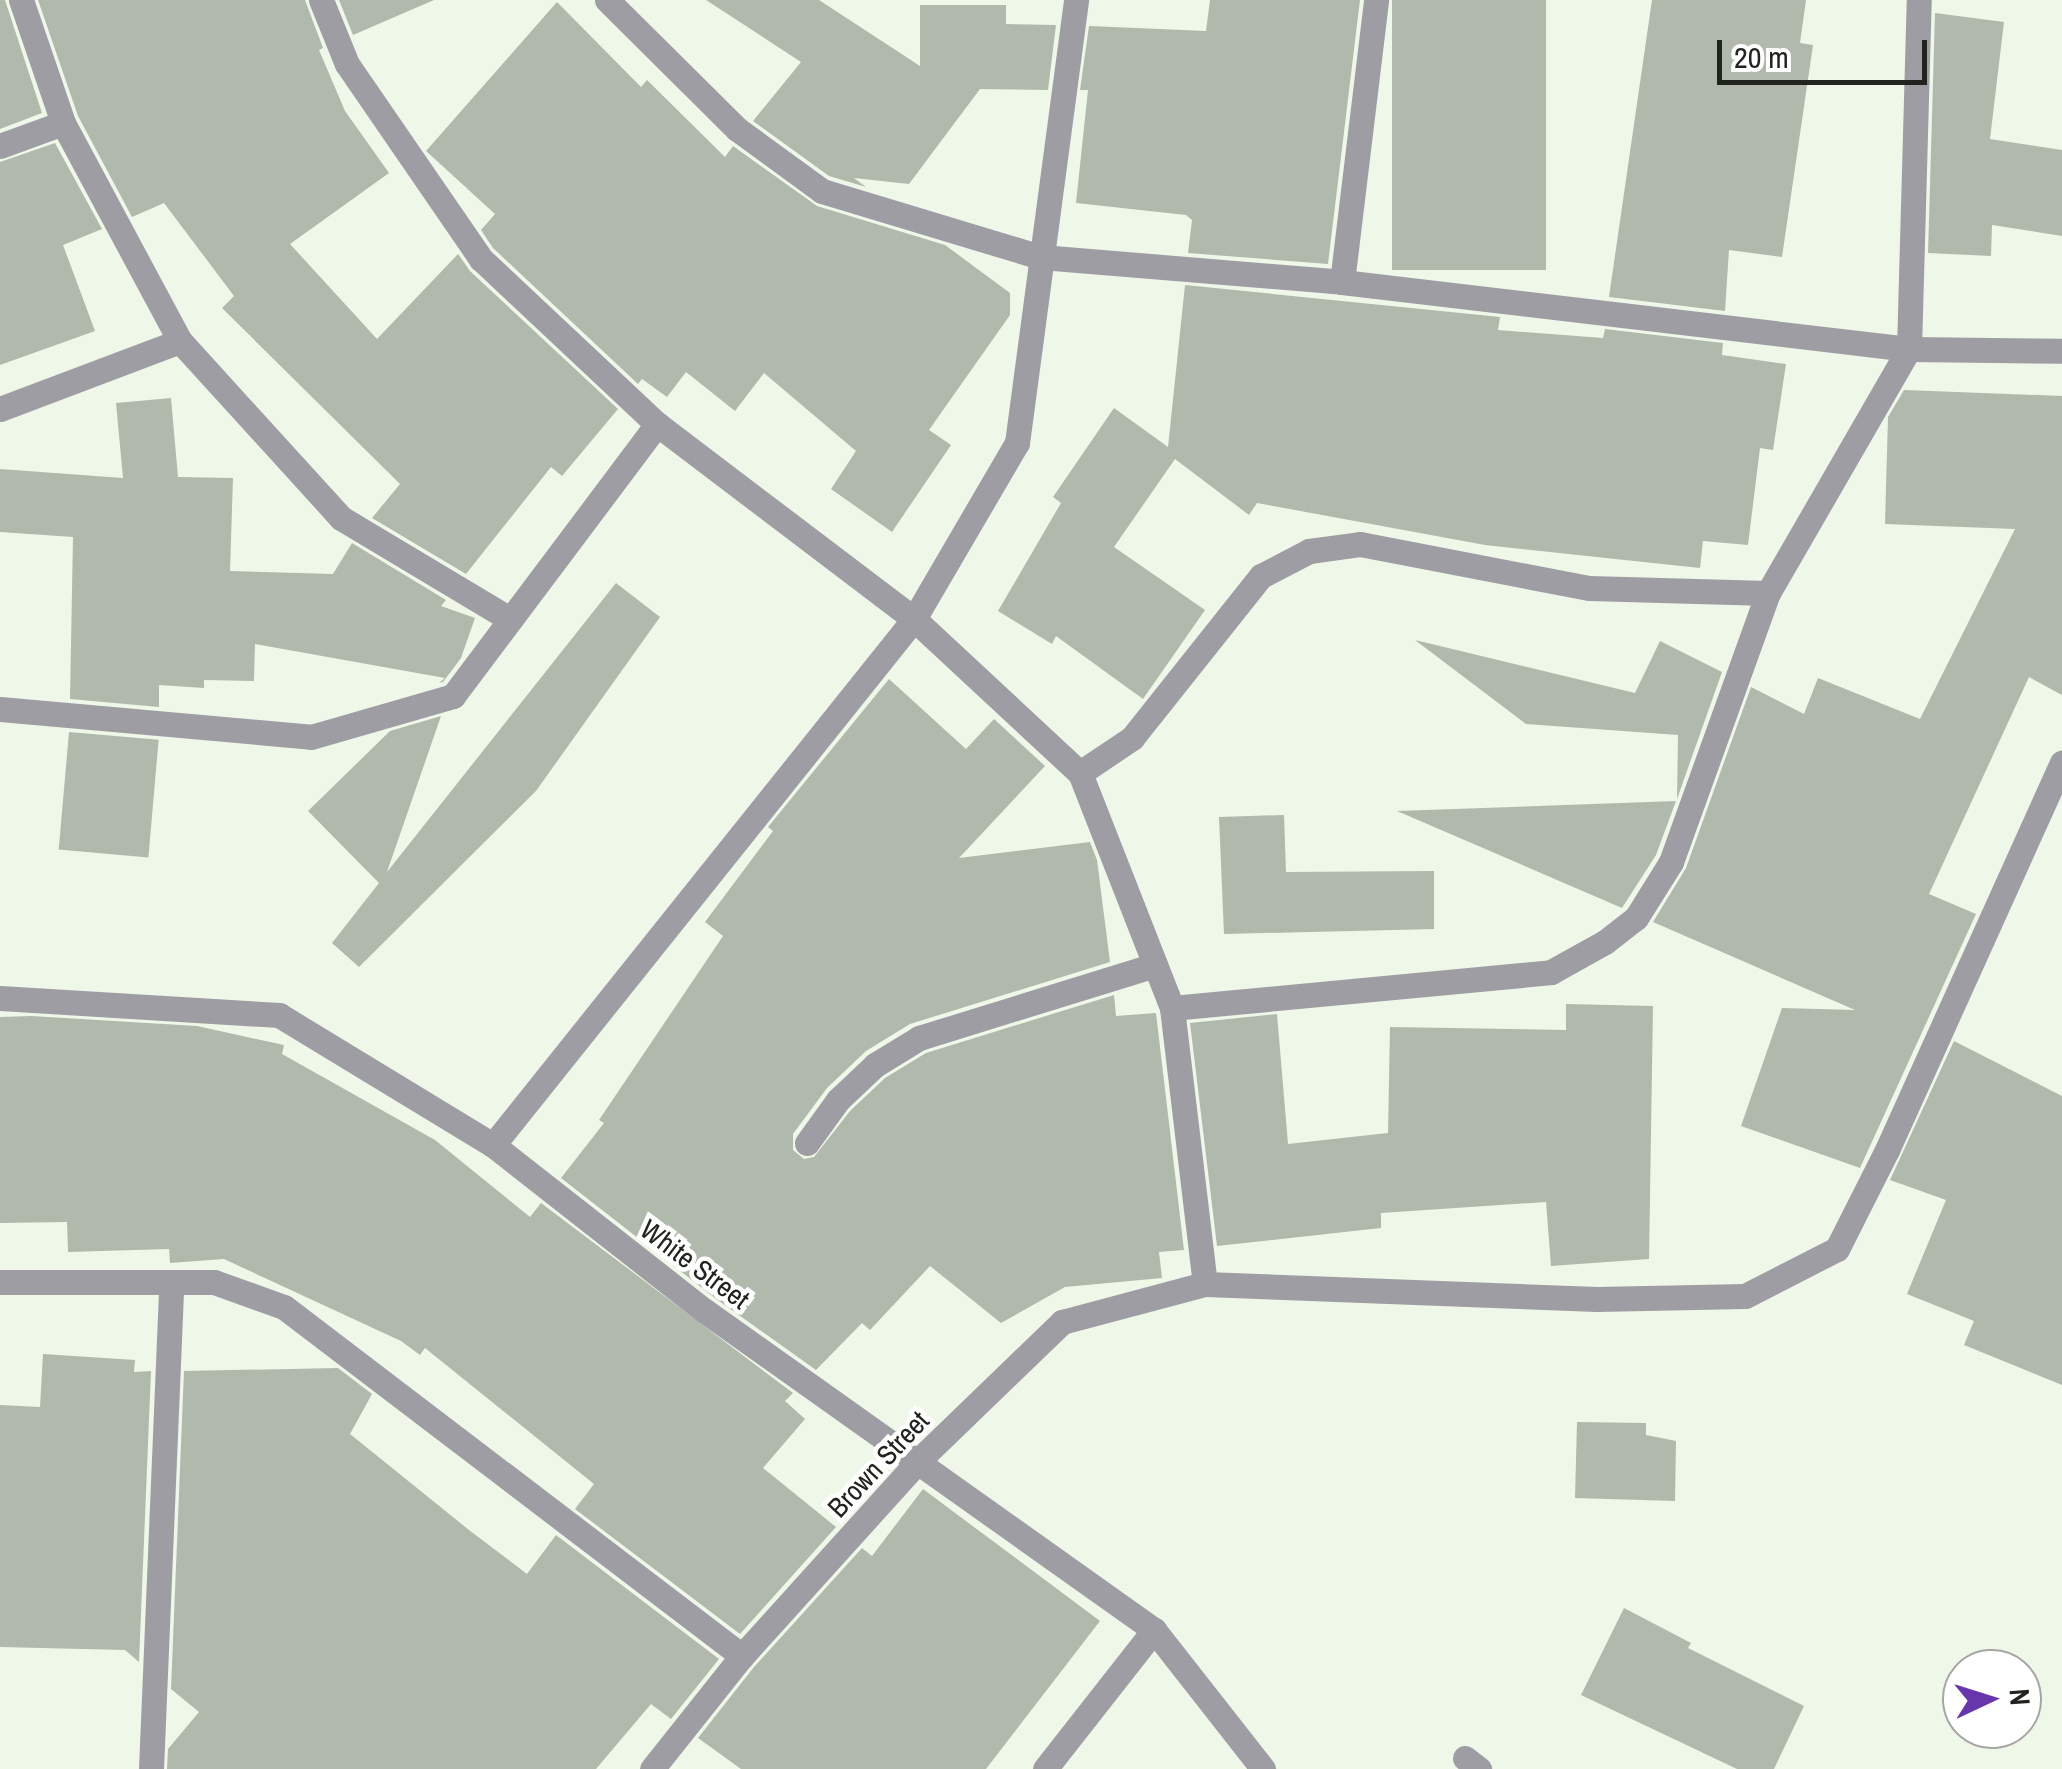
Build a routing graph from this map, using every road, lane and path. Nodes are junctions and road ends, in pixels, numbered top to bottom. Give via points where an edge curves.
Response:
1 (21, 0) edge
2 (321, 0) edge
3 (607, 0) edge
4 (1076, 0) edge
5 (1376, 0) edge
6 (1919, 0) edge
7 (63, 124) junction
8 (0, 146) edge
9 (1041, 257) junction
10 (1342, 282) junction
11 (180, 341) junction
12 (1908, 349) junction
13 (2062, 352) edge
14 (0, 409) edge
15 (657, 424) junction
16 (1768, 594) junction
17 (914, 619) junction
18 (510, 620) junction
19 (0, 710) edge
20 (2062, 763) edge
21 (1080, 772) junction
22 (1155, 965) junction
23 (0, 998) edge
24 (1172, 1008) junction
25 (807, 1143) dead end
26 (493, 1146) junction
27 (0, 1282) edge
28 (1205, 1284) junction
29 (171, 1285) junction
30 (918, 1462) junction
31 (1154, 1630) junction
32 (742, 1656) junction
33 (151, 1769) edge
34 (652, 1769) edge
35 (1044, 1769) edge
36 (1263, 1769) edge

1 - 7 street
2 - 15 street via 346,64 481,259
3 - 9 street via 737,130 822,191
4 - 9 street
5 - 10 street
6 - 12 street
7 - 8 street
7 - 11 street
9 - 10 street
9 - 17 street via 1016,443
10 - 12 street
11 - 14 street
11 - 18 street via 341,518
12 - 13 street
12 - 16 street
15 - 17 street
15 - 18 street
16 - 21 street via 1589,588 1360,544 1310,551 1261,576 1132,738
16 - 24 street via 1671,862 1636,918 1604,942 1551,972
17 - 21 street
17 - 26 street
18 - 19 street via 454,696 311,737
20 - 28 street, Brown Street via 1837,1249 1745,1296 1597,1298
21 - 22 street
22 - 24 street
22 - 25 street via 919,1038 874,1064
23 - 26 street, White Street via 278,1015
24 - 28 street
26 - 30 street, White Street via 705,1311
27 - 29 street
28 - 30 street, Brown Street via 1062,1322
29 - 32 street via 214,1282 284,1307
29 - 33 street
30 - 31 street, White Street
30 - 32 street, Brown Street
31 - 35 street
31 - 36 street, White Street
32 - 34 street, Brown Street

